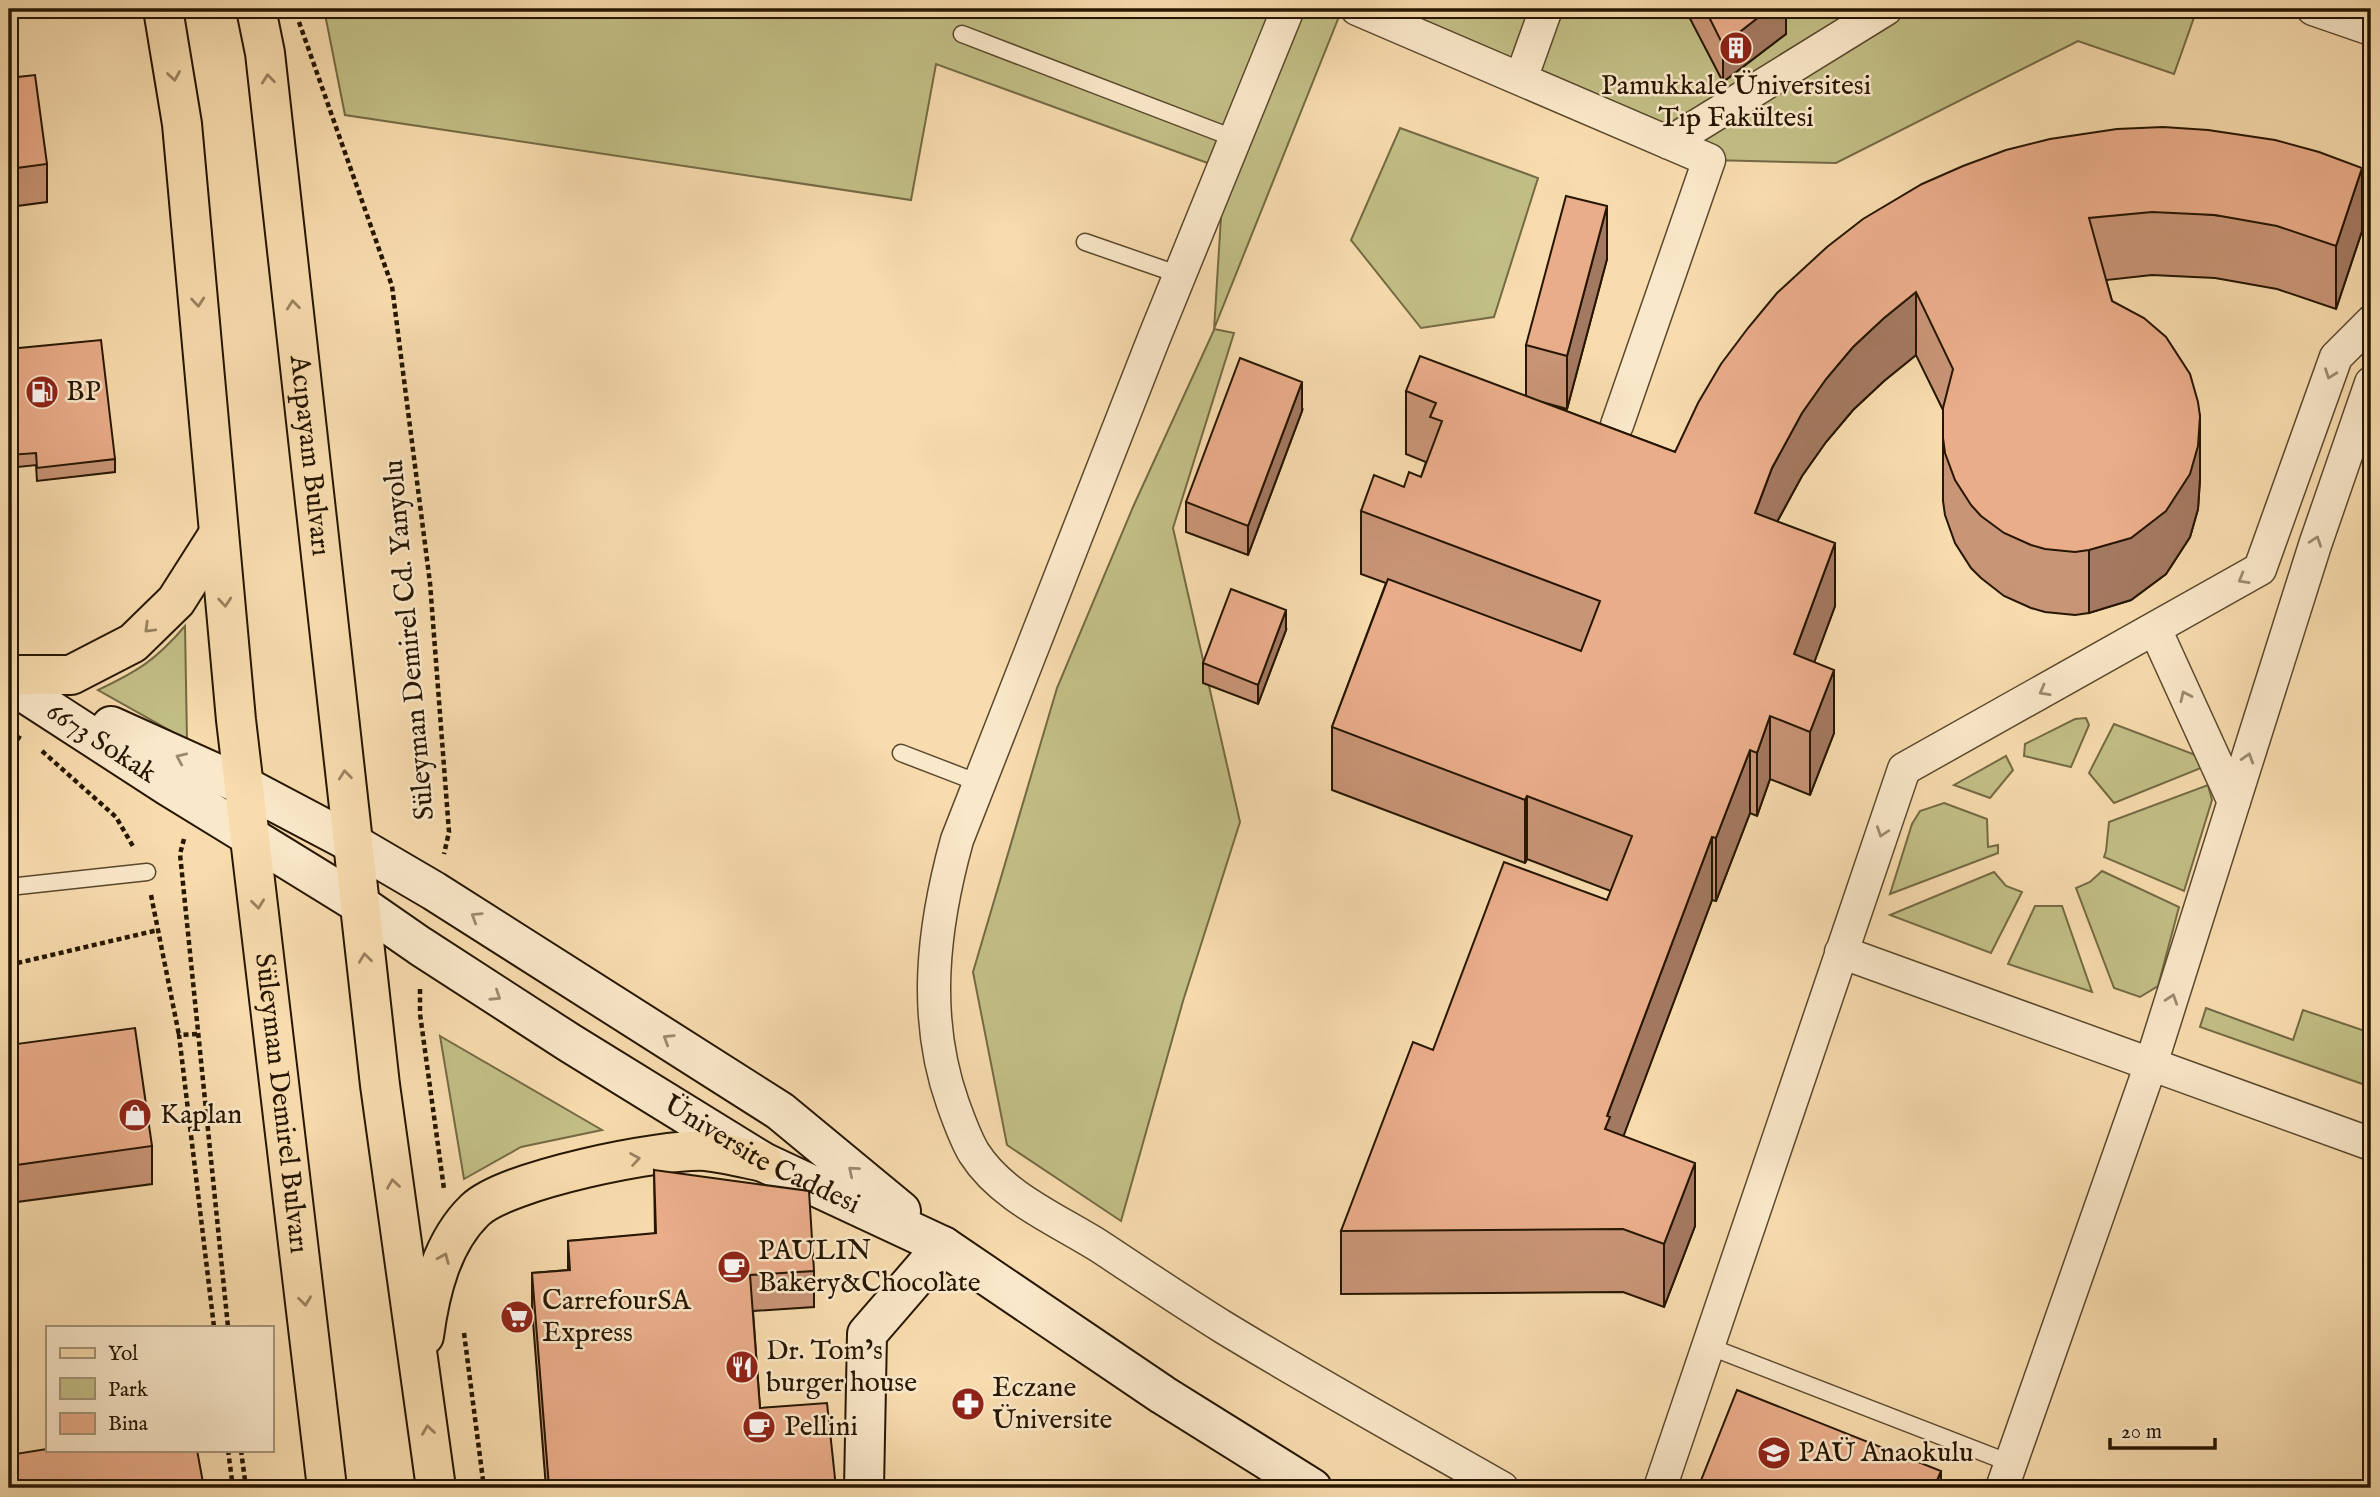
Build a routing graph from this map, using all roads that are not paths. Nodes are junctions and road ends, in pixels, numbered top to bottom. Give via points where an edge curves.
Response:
1 (163, 9) edge
2 (256, 9) edge
3 (1288, 9) edge
4 (1357, 9) edge
5 (1546, 9) edge
6 (1886, 9) edge
7 (2313, 9) edge
8 (1392, 15) edge
9 (2371, 29) edge
10 (962, 34) dead end
11 (1521, 79) junction
12 (1236, 139) junction
13 (1670, 143) junction
14 (1085, 242) dead end
15 (1180, 275) junction
16 (2371, 321) edge
17 (2371, 383) edge
18 (1617, 425) dead end
19 (218, 535) junction
20 (2155, 629) junction
21 (9, 680) edge
22 (901, 753) dead end
23 (979, 783) junction
24 (244, 786) junction
25 (2234, 802) junction
26 (250, 836) junction
27 (352, 843) junction
28 (147, 872) dead end
29 (9, 887) edge
30 (358, 903) junction
31 (1841, 952) junction
32 (2151, 1064) junction
33 (2371, 1144) edge
34 (763, 1162) junction
35 (943, 1246) junction
36 (1708, 1346) junction
37 (419, 1373) junction
38 (2006, 1476) edge
39 (327, 1488) edge
40 (436, 1488) edge
41 (864, 1488) edge
42 (1312, 1488) edge
43 (1502, 1488) edge
44 (1660, 1488) edge

1 -> 19 main road via 182,124
27 -> 2 main road, Acıpayam Bulvarı via 265,53
3 - 12 street
4 - 8 street
5 - 11 street
6 - 13 street
7 - 9 street
8 - 11 street
10 - 12 lane
11 - 13 street
12 - 15 street
13 - 18 street via 1709,160
14 - 15 lane
15 - 23 street
16 -> 20 street via 2336,357 2260,569
25 -> 17 street
19 -> 21 main road via 176,601 133,643 71,675
19 -> 24 main road, Süleyman Demirel Bulvarı
25 -> 20 street
20 -> 31 street via 1904,769
24 -> 21 main road
21 - 26 main road, 6673 Sokak
22 - 23 lane
23 - 43 street via 943,890 933,993 944,1080 973,1151 1002,1187 1223,1327
24 - 26 main road, Süleyman Demirel Bulvarı
24 - 27 main road
32 -> 25 street
26 - 30 main road, Üniversite Caddesi
26 -> 39 main road, Süleyman Demirel Bulvarı
27 - 30 main road, Acıpayam Bulvarı
35 -> 27 main road via 780,1111
28 - 29 lane
30 -> 34 main road, Üniversite Caddesi via 570,1043
37 -> 30 main road
31 - 32 street
31 - 36 street
32 - 33 street
32 - 38 street
34 - 35 main road, Üniversite Caddesi
37 -> 34 main road via 427,1314 441,1263 467,1219 484,1202 564,1173 659,1155 704,1151
35 - 41 main road via 867,1334
35 - 42 main road, Üniversite Caddesi via 1163,1395
36 - 38 lane
36 - 44 street
40 -> 37 main road

